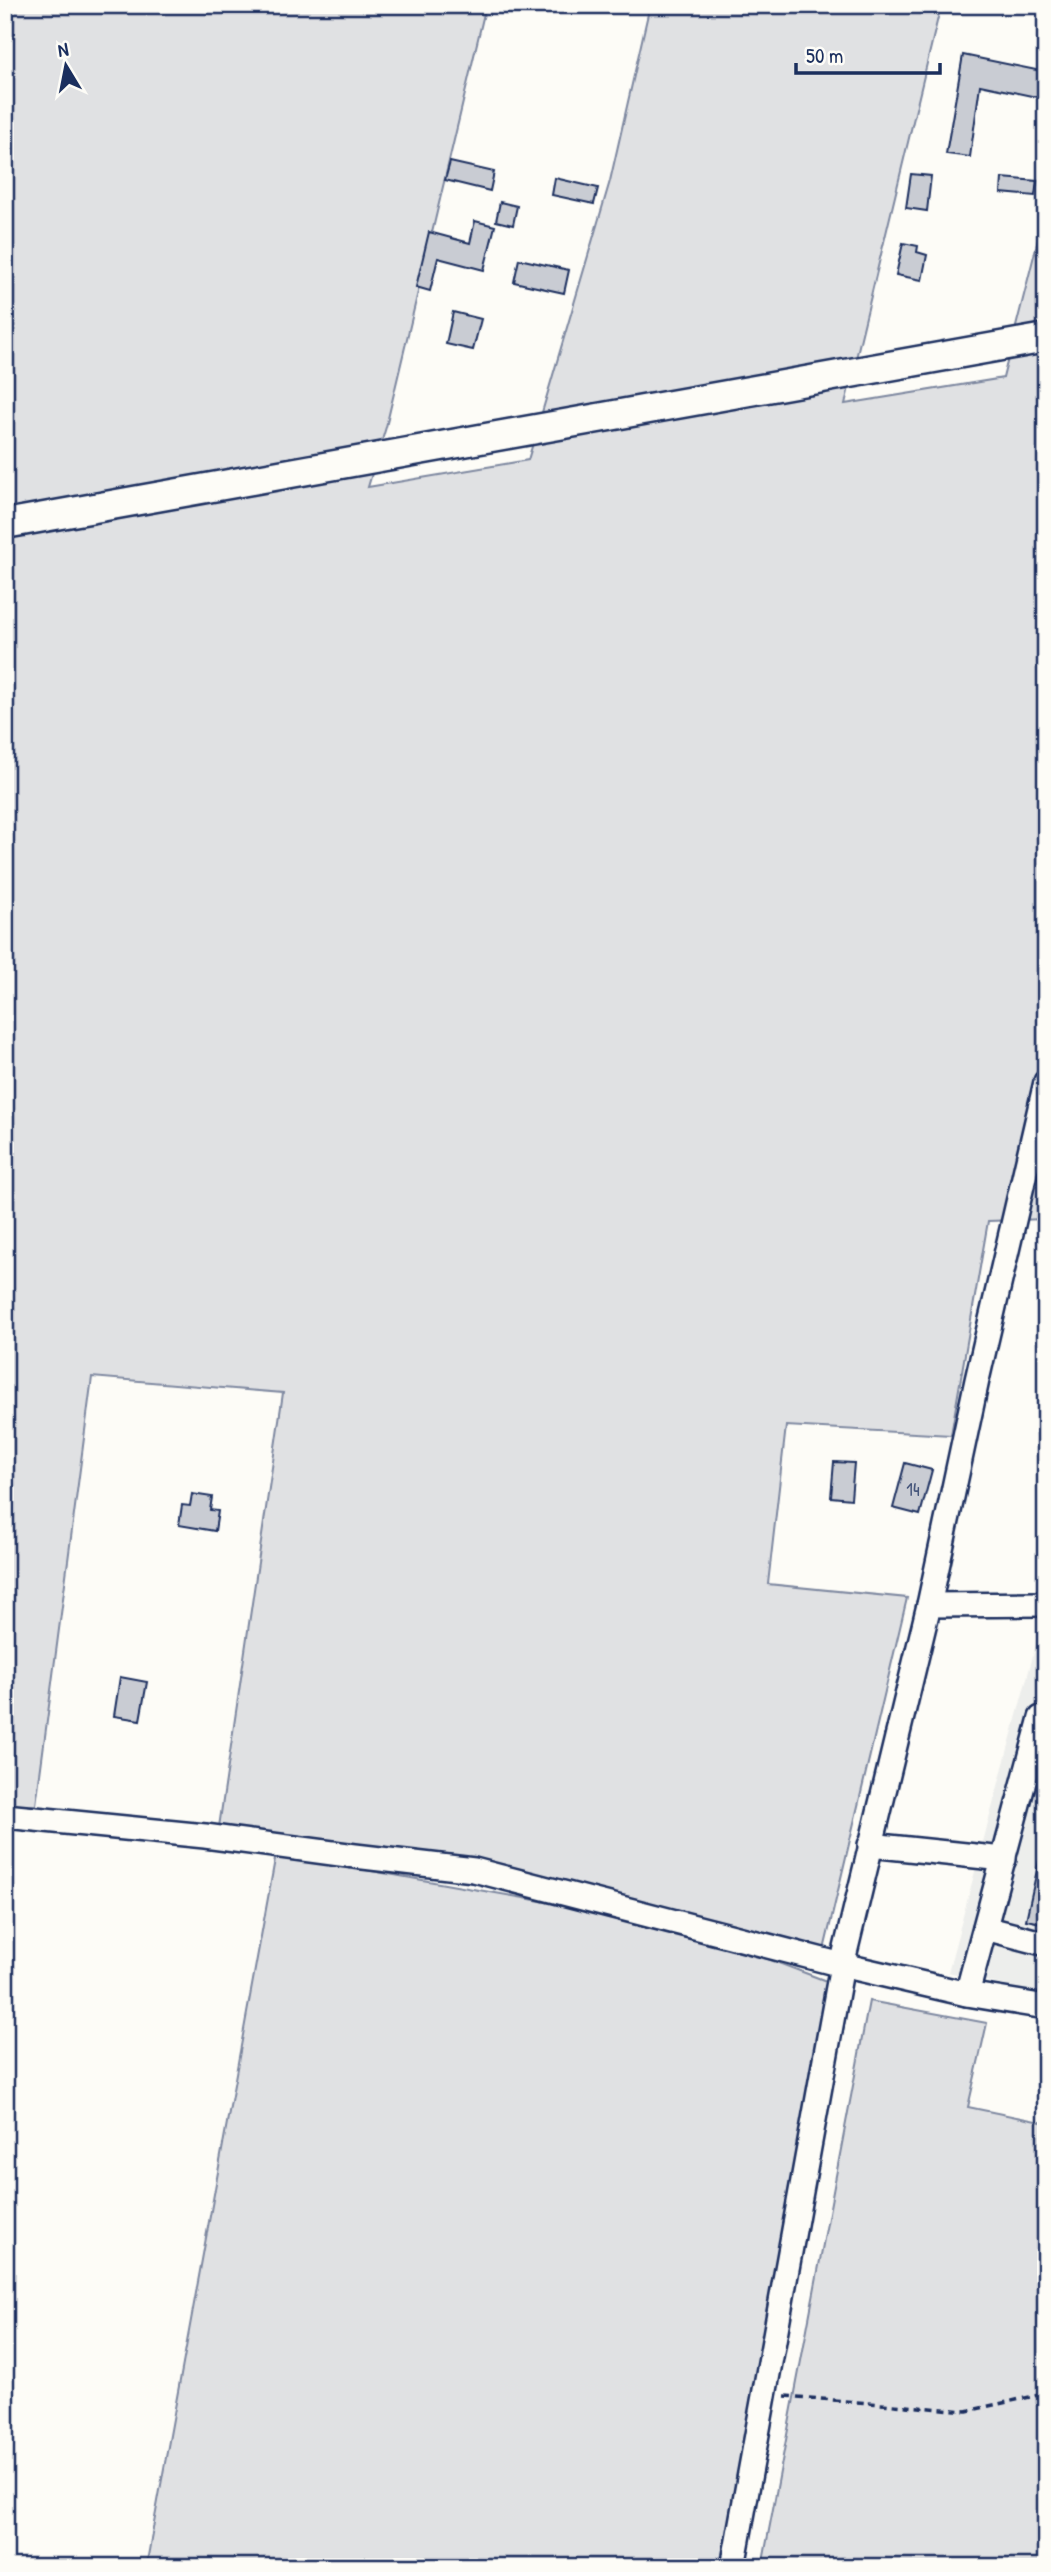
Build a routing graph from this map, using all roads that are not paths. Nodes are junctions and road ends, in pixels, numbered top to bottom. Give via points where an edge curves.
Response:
1 (1046, 338) edge
2 (5, 524) edge
3 (1046, 1082) edge
4 (1046, 1604) edge
5 (929, 1605) junction
6 (1041, 1718) dead end
7 (5, 1816) edge
8 (870, 1846) junction
9 (1004, 1859) junction
10 (985, 1928) junction
11 (1046, 1944) edge
12 (842, 1965) junction
13 (967, 1994) junction
14 (1046, 2007) edge
15 (733, 2567) edge

1 - 2 main road
3 - 5 street
4 - 5 street
5 - 8 street
6 - 9 street
7 - 12 street via 474,1870
8 - 9 street
8 - 12 street
9 - 10 street
10 - 11 street
10 - 13 street
12 - 13 street
12 - 15 street
13 - 14 street

